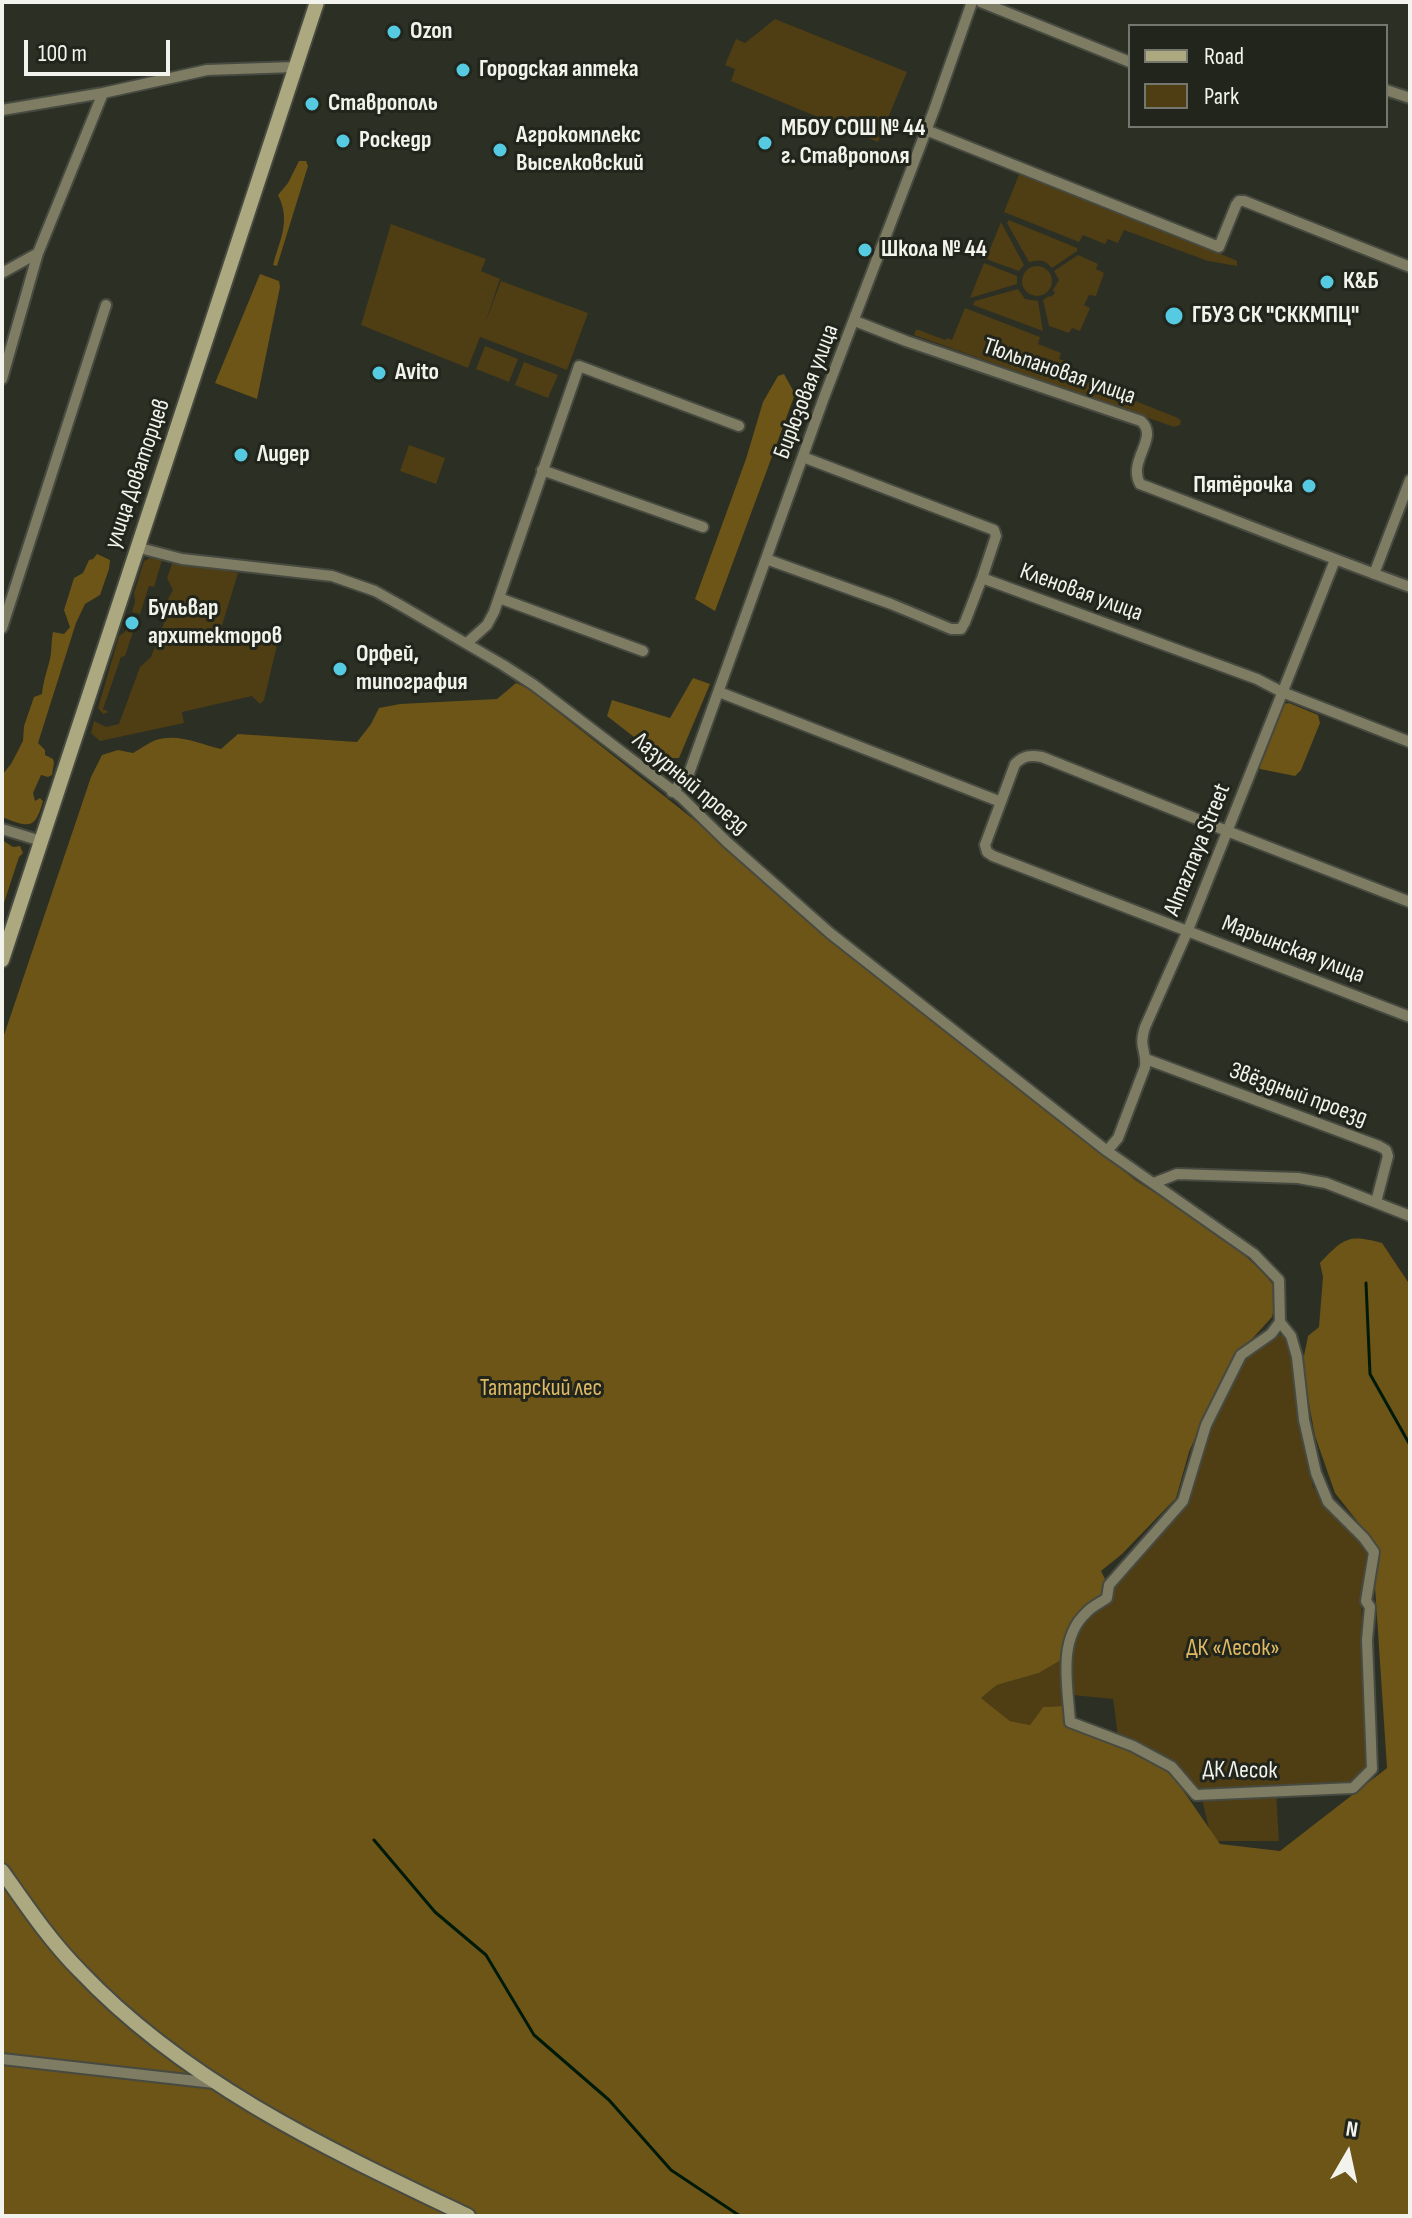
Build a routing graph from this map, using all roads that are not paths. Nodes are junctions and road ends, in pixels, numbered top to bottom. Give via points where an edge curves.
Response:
1 (317, 2) edge
2 (972, 2) edge
3 (981, 2) edge
4 (1128, 61) edge
5 (294, 67) junction
6 (1388, 91) edge
7 (103, 93) junction
8 (1410, 98) edge
9 (2, 110) edge
10 (926, 130) junction
11 (38, 253) junction
12 (1410, 267) edge
13 (2, 273) edge
14 (106, 305) dead end
15 (855, 321) junction
16 (2, 379) edge
17 (739, 426) dead end
18 (803, 457) junction
19 (542, 470) junction
20 (1410, 480) edge
21 (703, 527) dead end
22 (136, 547) junction
23 (766, 559) junction
24 (1335, 560) junction
25 (1374, 574) junction
26 (982, 578) junction
27 (1410, 587) edge
28 (499, 598) junction
29 (7, 599) edge
30 (2, 628) edge
31 (467, 643) junction
32 (643, 651) dead end
33 (719, 692) junction
34 (1282, 692) junction
35 (1410, 742) edge
36 (672, 792) junction
37 (1001, 802) junction
38 (2, 829) edge
39 (1227, 831) junction
40 (41, 841) junction
41 (1410, 902) edge
42 (1188, 930) junction
43 (2, 960) edge
44 (1410, 1017) edge
45 (1146, 1059) junction
46 (1107, 1151) junction
47 (1154, 1183) junction
48 (1376, 1202) junction
49 (1410, 1216) edge
50 (1280, 1322) junction
51 (2, 1871) edge
52 (2, 2059) edge
53 (214, 2083) junction
54 (468, 2216) edge

1 - 5 main road, улица Доваторцев
2 - 10 street, Бирюзовая улица
3 - 4 street
5 - 7 street via 207,70
5 - 22 main road, улица Доваторцев
6 - 8 street
7 - 9 street
7 - 11 street
10 - 12 street via 1219,247 1236,205 1244,201
10 - 15 street, Бирюзовая улица
11 - 13 street
11 - 16 street
14 - 29 street
15 - 18 street, Бирюзовая улица
15 - 24 street, Тюльпановая улица via 1141,421 1148,432 1136,465 1140,484
17 - 19 street via 579,366
18 - 23 street, Бирюзовая улица
18 - 26 street via 994,530
19 - 21 street
19 - 28 street
20 - 25 street
22 - 31 street, Лазурный проезд via 182,559 351,581
22 - 40 main road, улица Доваторцев
23 - 26 street, Кленовая улица via 951,629 961,629
23 - 33 street, Бирюзовая улица
24 - 25 street, Тюльпановая улица
24 - 34 street, Almaznaya Street
25 - 27 street, Тюльпановая улица
26 - 34 street, Кленовая улица
28 - 31 street via 487,625
28 - 32 street
29 - 30 street
31 - 36 street, Лазурный проезд via 534,685
33 - 36 street, Бирюзовая улица via 688,776
33 - 37 street
34 - 35 street, Кленовая улица
34 - 39 street, Almaznaya Street
36 - 46 street, Лазурный проезд via 830,933
37 - 39 street, Марьинская улица via 1015,764 1033,755
37 - 42 street, Марьинская улица via 987,852
38 - 40 street
39 - 41 street, Марьинская улица
39 - 42 street, Almaznaya Street
40 - 43 main road, улица Доваторцев
42 - 44 street, Марьинская улица
42 - 45 street, Almaznaya Street via 1141,1041
45 - 46 street, Almaznaya Street via 1118,1138
45 - 48 street, Звёздный проезд via 1386,1150
46 - 47 street, Лазурный проезд
47 - 48 street via 1177,1174 1298,1178
47 - 50 street, ДК Лесок via 1254,1254 1279,1280
48 - 49 street
50 - 50 street, ДК Лесок via 1297,1357 1316,1473 1328,1502 1374,1552 1366,1601 1372,1769 1353,1788 1196,1795 1172,1767 1070,1722 1070,1635 1085,1613 1107,1598 1109,1585 1183,1501 1206,1425 1241,1355
51 - 53 main road via 79,1971 129,2019
52 - 53 street
53 - 54 main road

